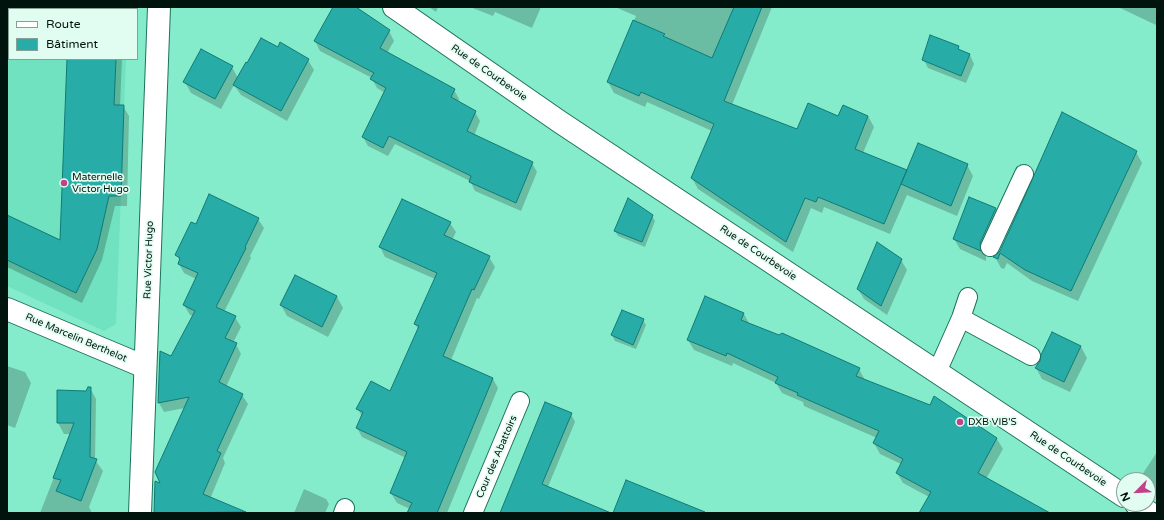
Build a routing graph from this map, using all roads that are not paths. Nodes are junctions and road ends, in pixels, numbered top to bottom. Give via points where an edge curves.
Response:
1 (159, 7) edge
2 (394, 7) edge
3 (1024, 174) dead end
4 (990, 247) dead end
5 (968, 297) dead end
6 (7, 309) edge
7 (961, 318) junction
8 (1031, 356) dead end
9 (145, 367) junction
10 (937, 372) junction
11 (520, 401) dead end
12 (1116, 491) edge
13 (140, 513) edge
14 (473, 513) edge

1 - 9 street, Rue Victor Hugo
2 - 10 street, Rue de Courbevoie via 560,122
3 - 4 lane
5 - 7 lane
6 - 9 street, Rue Marcelin Berthelot
7 - 8 lane
7 - 10 lane
9 - 13 street, Rue Victor Hugo
10 - 12 street, Rue de Courbevoie
11 - 14 lane, Cour des Abattoirs

